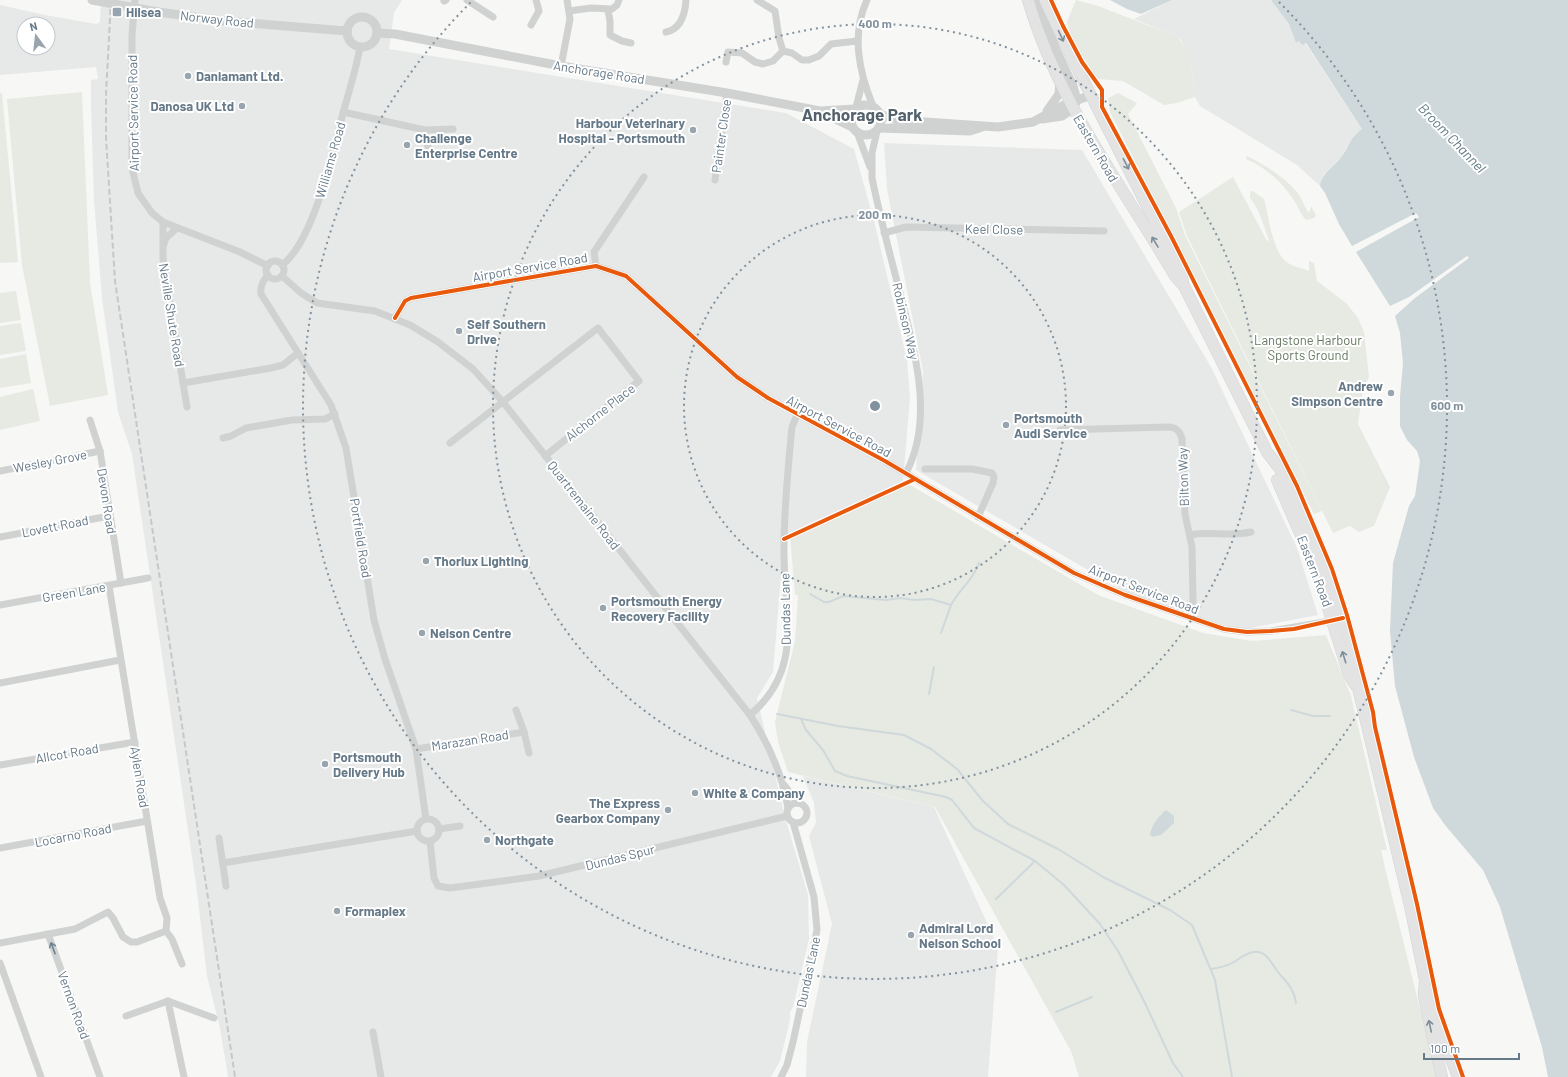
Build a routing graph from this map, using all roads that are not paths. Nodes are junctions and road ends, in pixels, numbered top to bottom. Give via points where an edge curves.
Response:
1 (88, 0) edge
2 (92, 0) edge
3 (135, 0) edge
4 (467, 0) edge
5 (536, 0) edge
6 (567, 0) edge
7 (619, 0) edge
8 (686, 0) edge
9 (757, 0) edge
10 (867, 0) edge
11 (1028, 0) edge
12 (1037, 0) edge
13 (1045, 0) edge
14 (608, 10) junction
15 (569, 11) junction
16 (493, 17) dead end
17 (531, 25) dead end
18 (347, 31) junction
19 (666, 32) dead end
20 (377, 33) junction
21 (857, 41) junction
22 (632, 43) dead end
23 (360, 47) junction
24 (720, 50) dead end
25 (783, 51) junction
26 (728, 52) junction
27 (726, 62) dead end
28 (561, 66) junction
29 (863, 80) junction
30 (1060, 81) junction
31 (728, 93) junction
32 (1091, 95) junction
33 (1074, 104) junction
34 (873, 106) junction
35 (855, 108) junction
36 (820, 111) junction
37 (343, 112) junction
38 (880, 114) junction
39 (1039, 119) junction
40 (982, 127) junction
41 (453, 129) dead end
42 (425, 130) junction
43 (854, 130) junction
44 (878, 130) junction
45 (430, 152) dead end
46 (871, 169) junction
47 (644, 177) dead end
48 (715, 180) dead end
49 (163, 222) junction
50 (177, 228) junction
51 (1104, 231) dead end
52 (884, 233) junction
53 (163, 246) junction
54 (282, 265) junction
55 (268, 266) junction
56 (596, 266) junction
57 (268, 275) junction
58 (282, 276) junction
59 (1184, 286) junction
60 (395, 318) junction
61 (298, 353) junction
62 (183, 384) junction
63 (503, 402) junction
64 (187, 407) dead end
65 (335, 414) junction
66 (797, 415) junction
67 (90, 420) dead end
68 (1060, 430) dead end
69 (223, 438) dead end
70 (450, 444) dead end
71 (100, 452) junction
72 (545, 456) junction
73 (926, 469) dead end
74 (0, 470) edge
75 (906, 474) junction
76 (109, 516) junction
77 (978, 517) junction
78 (1251, 532) dead end
79 (1190, 535) junction
80 (0, 537) edge
81 (148, 578) dead end
82 (121, 583) junction
83 (109, 586) junction
84 (0, 605) edge
85 (1191, 618) junction
86 (1338, 619) junction
87 (120, 660) junction
88 (0, 683) edge
89 (516, 710) dead end
90 (750, 715) junction
91 (524, 732) junction
92 (135, 742) junction
93 (416, 749) junction
94 (529, 753) dead end
95 (0, 765) edge
96 (784, 784) junction
97 (798, 803) junction
98 (788, 808) junction
99 (787, 816) junction
100 (426, 819) junction
101 (147, 821) junction
102 (797, 822) junction
103 (460, 826) dead end
104 (439, 829) junction
105 (417, 831) junction
106 (219, 838) dead end
107 (430, 841) junction
108 (0, 848) edge
109 (223, 863) junction
110 (226, 886) dead end
111 (166, 931) junction
112 (48, 934) junction
113 (0, 943) edge
114 (0, 963) edge
115 (182, 964) dead end
116 (1425, 980) junction
117 (168, 1001) junction
118 (126, 1016) dead end
119 (214, 1018) dead end
120 (1439, 1028) junction
121 (373, 1032) dead end
122 (41, 1077) edge
123 (100, 1077) edge
124 (184, 1077) edge
125 (381, 1077) edge
126 (781, 1077) edge
127 (1442, 1077) edge
128 (1452, 1077) edge
129 (1458, 1077) edge

1 - 2 street, Norway Road
2 - 18 street, Norway Road, bridge via 158,12
3 - 49 street, Airport Service Road via 132,35 132,168 138,193 152,213
4 - 16 street
5 - 17 street via 538,14
6 - 15 street
7 - 14 street via 615,7
8 - 19 street via 682,20 676,28
9 - 25 street via 775,11
10 - 21 street via 859,23
11 - 30 main road, Eastern Road
12 - 33 street via 1073,86
13 -> 32 main road, Eastern Road
14 - 15 street via 591,8
14 - 22 street via 610,35
15 - 28 street
18 - 20 street via 351,22 364,18 375,24
18 - 23 street via 349,40
20 - 23 street via 370,45
20 - 28 street, Anchorage Road via 395,34
21 - 25 street via 831,44 819,56 809,60 802,60 792,52
21 - 29 street
23 - 37 street, Williams Road
24 - 26 street
25 - 26 street via 770,63 763,64 742,53
26 - 27 street
28 - 31 street, Anchorage Road
29 - 34 street
29 - 35 street
30 - 33 main road, Eastern Road
30 - 39 street via 1061,89 1056,99
31 - 36 street, Anchorage Road
31 - 48 street, Painter Close
32 - 33 street
32 -> 59 main road, Eastern Road via 1181,273
33 - 39 street via 1059,117
59 -> 33 main road, Eastern Road via 1174,276 1105,166
34 - 35 street via 863,104
34 - 38 street
35 - 36 street, Anchorage Road
35 - 43 street via 851,118
36 - 43 street, Anchorage Road
37 - 42 street
37 - 54 street, Williams Road via 320,195 301,239
38 - 40 street via 901,120
38 - 44 street
39 - 40 street via 1021,124
40 - 44 street via 970,131
41 - 42 street
42 - 45 street
43 - 44 street via 867,134
43 - 46 street, Robinson Way
44 - 46 street, Robinson Way
46 - 52 street, Robinson Way
47 - 56 street via 594,252
49 - 50 street, Airport Service Road
49 - 53 street, Neville Shute Road
50 - 53 street, Neville Shute Road via 166,238
50 - 55 street, Airport Service Road via 240,252
51 - 52 street, Keel Close via 906,227
52 - 75 street, Robinson Way via 910,333 919,384 916,449
53 - 62 street, Neville Shute Road
54 - 55 street via 273,262
54 - 58 street
55 - 57 street
56 - 60 street, Airport Service Road via 411,298 405,301
56 - 66 street, Airport Service Road via 626,276 737,377
57 - 58 street via 275,279
57 - 61 street, Portfield Road via 263,280 261,294
58 - 60 street via 301,293 317,302 375,311
59 - 86 main road, Eastern Road via 1306,522 1327,572
60 - 63 street, Quartremaine Road via 438,342 473,368
61 - 62 street, Neville Shute Road via 283,365
61 - 65 street, Portfield Road
62 - 64 street, Neville Shute Road
63 - 70 street
63 - 72 street, Quartremaine Road
63 - 72 street, Alchorne Place via 598,328 639,381
65 - 69 street via 325,419 292,420 246,428
65 - 93 street, Portfield Road via 346,448 374,620 384,659
66 - 75 street, Airport Service Road
66 - 90 street, Dundas Lane via 792,427 784,539 788,626 785,660 771,694
67 - 71 street, Devon Road
68 - 79 street, Bilton Way via 1168,427 1177,429 1182,439 1185,514
71 - 74 street, Wesley Grove
71 - 76 street, Devon Road
72 - 90 street, Quartremaine Road
73 - 77 street via 972,469 992,473 993,483
75 - 77 street, Airport Service Road
76 - 80 street, Lovett Road
76 - 82 street, Devon Road
77 - 85 street, Airport Service Road via 1093,582
78 - 79 street via 1232,536 1202,533
79 - 85 street, Bilton Way via 1193,591
81 - 82 street, Green Lane
82 - 83 street, Green Lane
83 - 84 street, Green Lane
83 - 87 street, Aylen Road
85 - 86 street, Airport Service Road via 1224,629 1247,632 1283,630
86 - 116 main road, Eastern Road via 1357,672 1359,692 1405,882
87 - 88 street
87 - 92 street, Aylen Road
89 - 91 street, Marazan Road
90 - 96 street, Dundas Lane via 768,744
91 - 93 street, Marazan Road
91 - 94 street, Marazan Road
92 - 95 street, Allcot Road
92 - 101 street, Aylen Road
93 - 100 street, Portfield Road
96 - 97 street, Dundas Lane
96 - 98 street, Dundas Lane
97 - 98 street
97 - 102 street, Dundas Lane via 804,806 807,812 806,818
98 - 99 street, Dundas Lane
99 - 102 street
99 - 107 street, Dundas Spur via 539,876 450,888 438,886 434,878
100 - 104 street via 434,821
100 - 105 street via 418,824
101 - 108 street, Locarno Road
101 - 111 street, Aylen Road via 160,898 167,918
102 - 126 street, Dundas Lane via 799,842 816,908 817,937 790,1054
103 - 104 street
104 - 107 street via 437,836
105 - 107 street via 422,840
105 - 109 street
106 - 109 street
109 - 110 street
111 - 112 street via 131,942 123,937 108,912 80,927
111 - 115 street, Aylen Road
112 - 113 street
123 -> 112 street, Vernon Road
114 - 122 street
116 - 120 main road, Eastern Road
127 -> 116 main road, Eastern Road via 1424,995
117 - 118 street
117 - 119 street
117 - 124 street
120 - 128 street via 1442,1048
120 - 129 main road, Eastern Road
121 - 125 street

